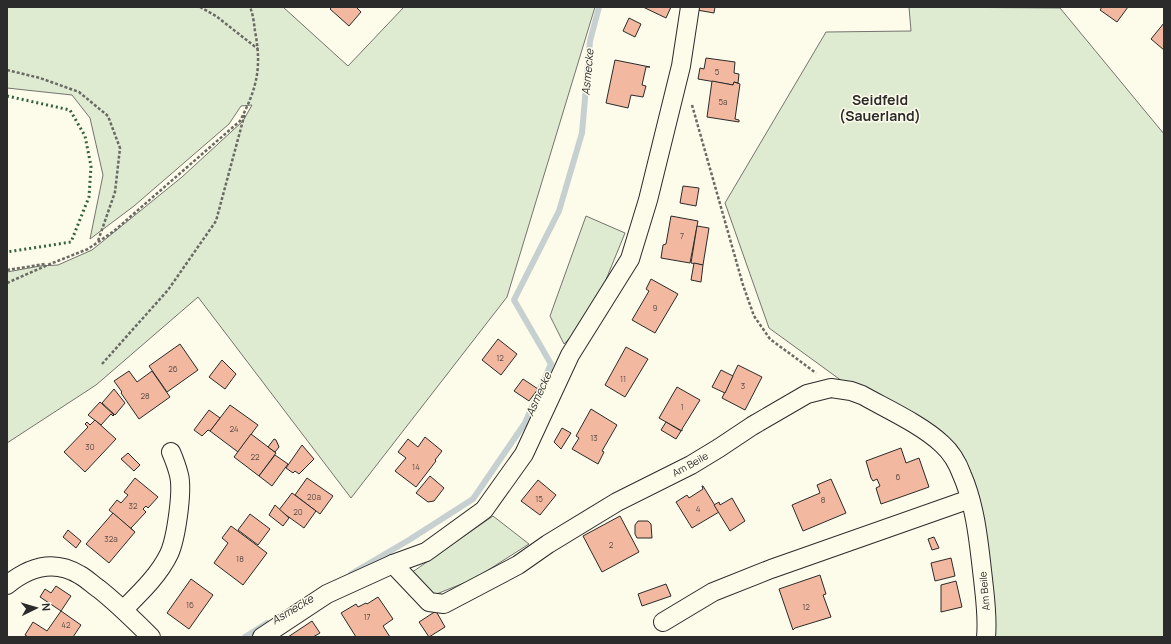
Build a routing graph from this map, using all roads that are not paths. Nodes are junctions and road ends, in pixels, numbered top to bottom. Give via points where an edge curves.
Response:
1 (690, 7) edge
2 (171, 452) dead end
3 (970, 499) junction
4 (393, 564) junction
5 (7, 585) edge
6 (124, 610) junction
7 (663, 622) dead end
8 (151, 637) edge
9 (262, 637) edge
10 (986, 637) edge

1 - 4 street via 681,66 648,200 630,258 570,355 524,454 484,510 426,552
2 - 6 street via 179,476 179,510 169,554 162,567
3 - 4 street, Am Beile via 963,475 943,445 925,431 862,395 832,388 807,394 691,465 617,502 518,565 444,604 429,602
3 - 7 street via 771,568 713,592
3 - 10 street, Am Beile via 980,558
4 - 9 street via 327,594
5 - 6 street via 30,570 55,566 80,575
6 - 8 street

